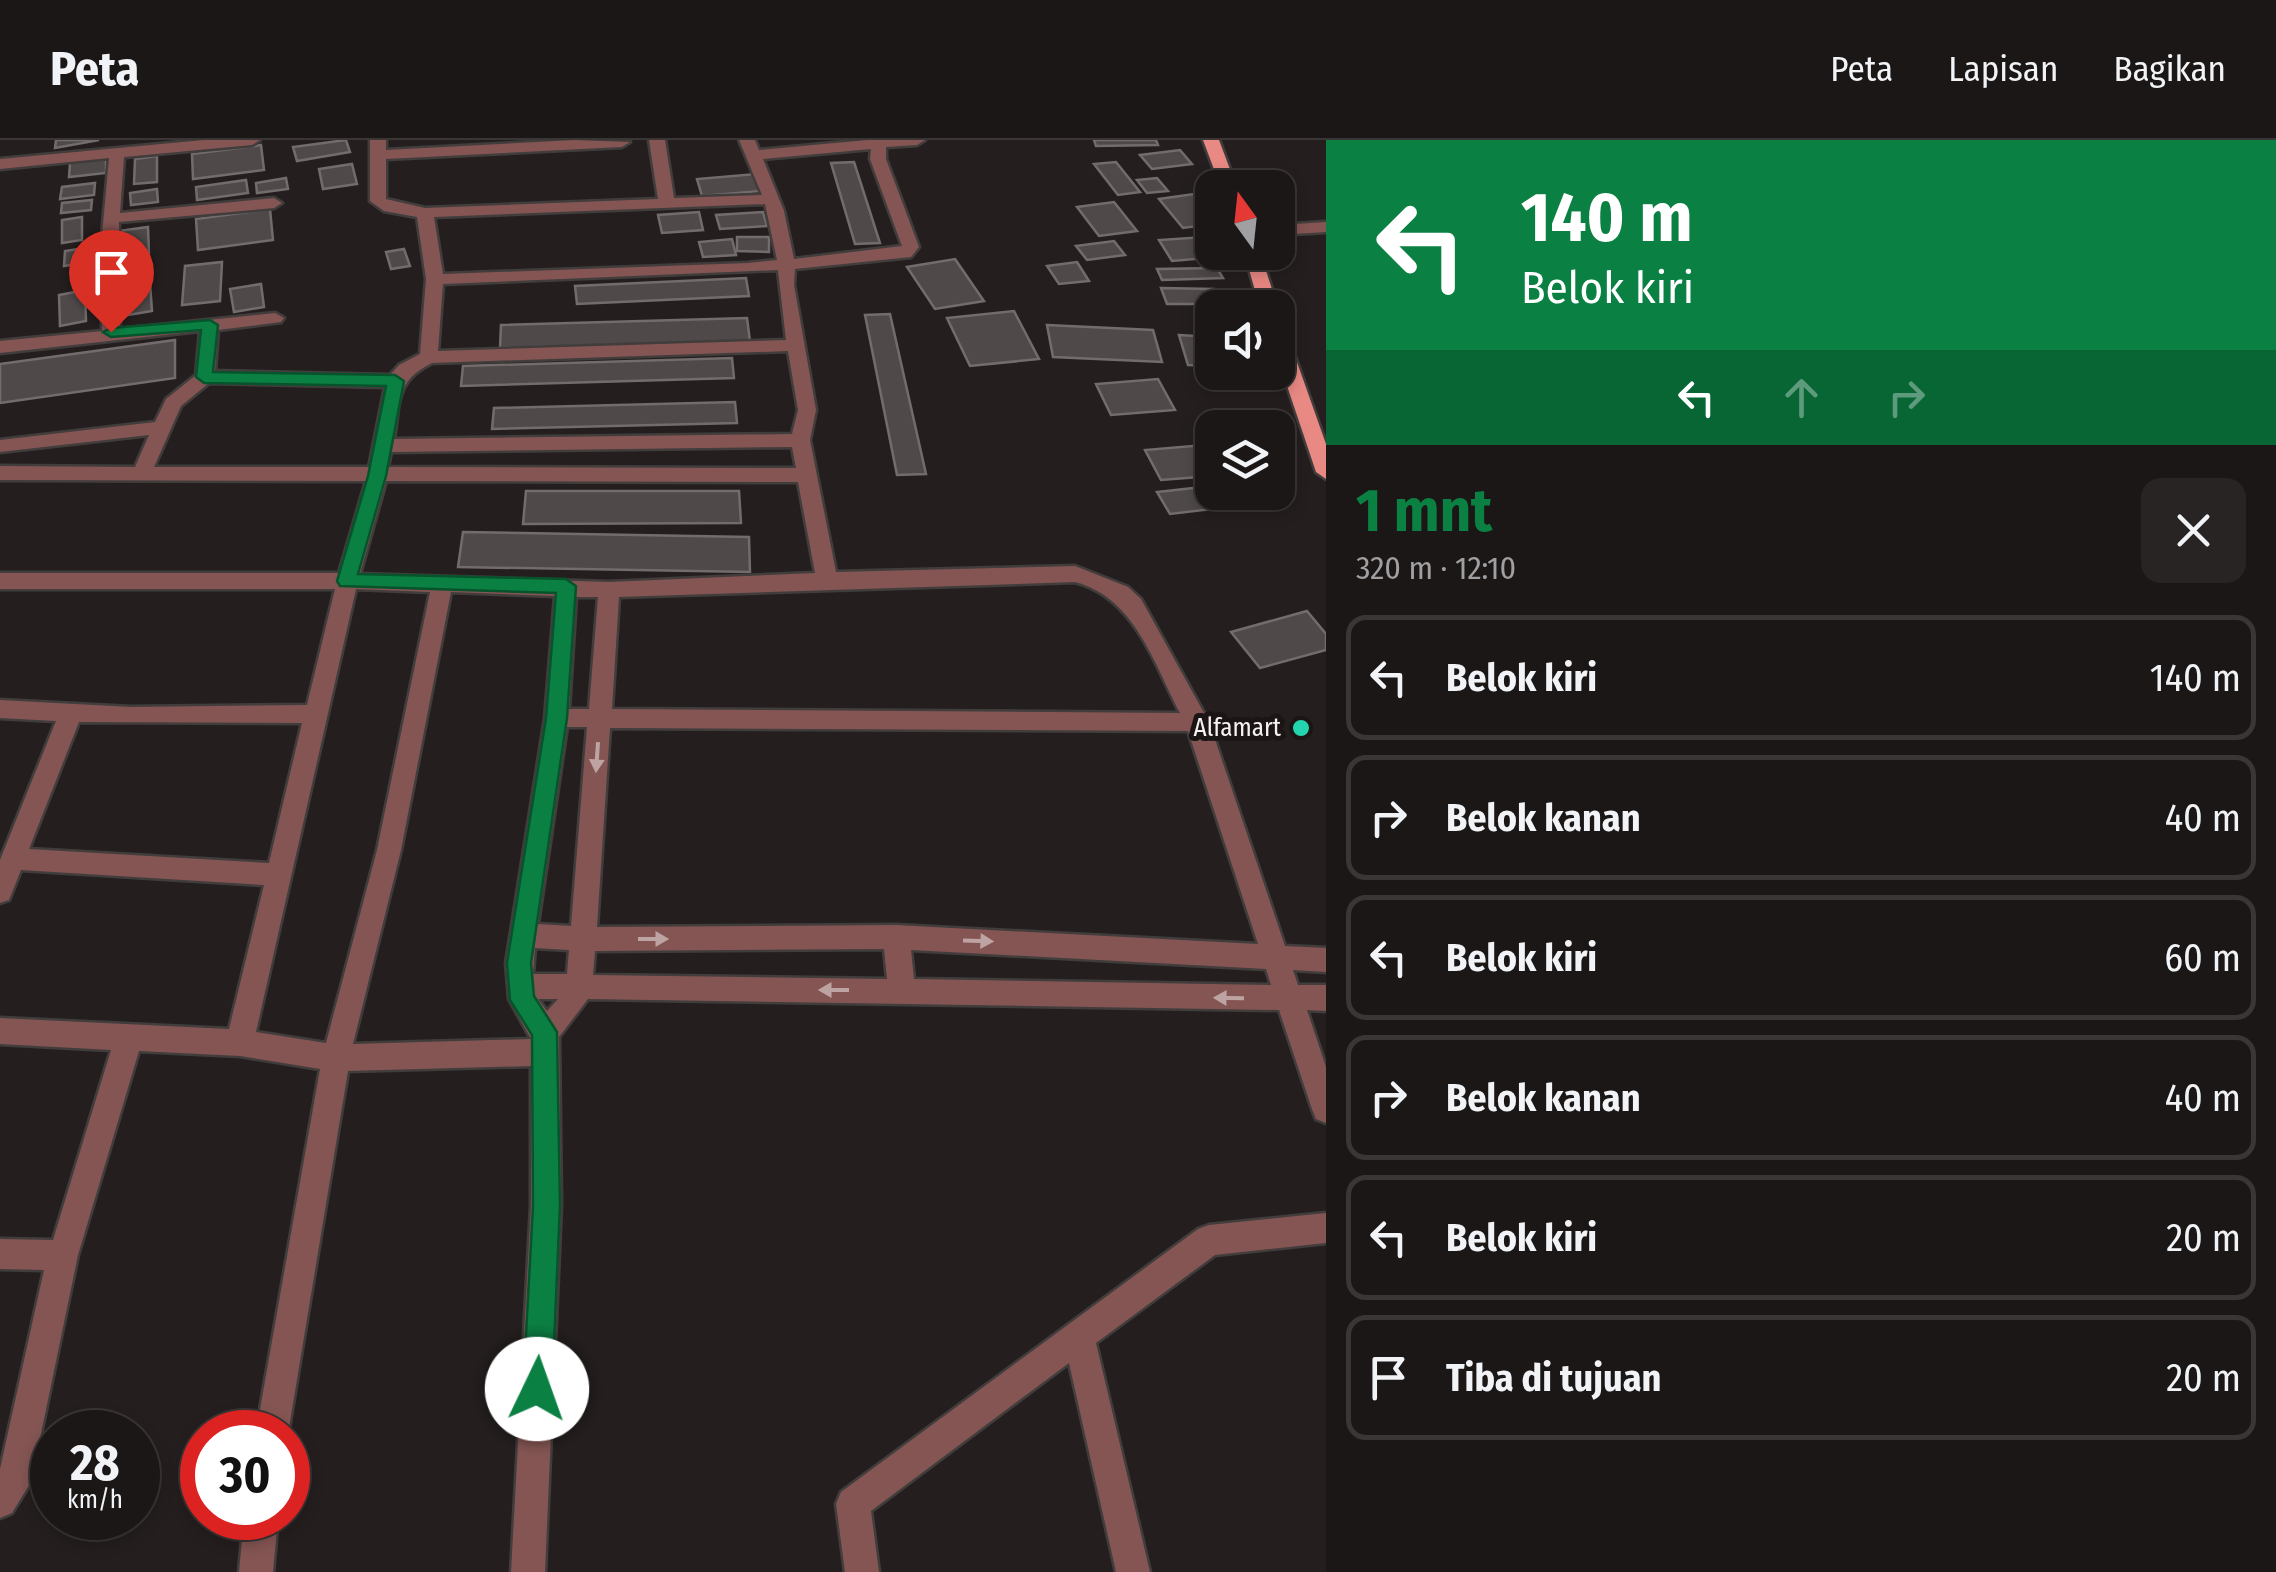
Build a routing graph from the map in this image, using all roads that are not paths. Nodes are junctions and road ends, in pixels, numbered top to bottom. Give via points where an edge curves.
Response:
1 (252, 140) edge
2 (657, 140) edge
3 (917, 140) edge
4 (1211, 140) edge
5 (622, 142) edge
6 (879, 142) edge
7 (378, 147) edge
8 (750, 147) edge
9 (117, 152) junction
10 (1, 166) edge
11 (1222, 170) edge
12 (770, 199) junction
13 (667, 202) junction
14 (274, 203) dead end
15 (425, 213) junction
16 (114, 218) junction
17 (1326, 227) edge
18 (1295, 229) edge
19 (788, 264) junction
20 (435, 279) junction
21 (275, 318) dead end
22 (210, 325) junction
23 (111, 332) junction
24 (795, 345) junction
25 (0, 347) edge
26 (430, 356) junction
27 (204, 377) junction
28 (395, 381) junction
29 (1295, 383) edge
30 (158, 428) junction
31 (800, 440) junction
32 (0, 446) edge
33 (381, 446) junction
34 (0, 472) edge
35 (142, 472) junction
36 (1326, 472) edge
37 (805, 475) junction
38 (377, 476) junction
39 (826, 580) junction
40 (0, 581) edge
41 (346, 581) junction
42 (442, 586) junction
43 (566, 586) junction
44 (609, 590) junction
45 (0, 709) edge
46 (317, 714) junction
47 (70, 715) junction
48 (557, 718) junction
49 (600, 720) junction
50 (1197, 722) junction
51 (14, 859) junction
52 (279, 876) junction
53 (0, 892) edge
54 (521, 935) junction
55 (896, 938) junction
56 (583, 939) junction
57 (1124, 947) junction
58 (1276, 956) junction
59 (1326, 960) edge
60 (518, 986) junction
61 (580, 989) junction
62 (902, 990) junction
63 (1132, 992) junction
64 (1326, 998) edge
65 (1290, 1000) junction
66 (0, 1031) edge
67 (129, 1037) junction
68 (544, 1042) junction
69 (240, 1043) junction
70 (336, 1058) junction
71 (1326, 1109) edge
72 (1326, 1228) edge
73 (0, 1254) edge
74 (64, 1255) junction
75 (1079, 1337) junction
76 (275, 1410) edge
77 (0, 1501) edge
78 (259, 1540) edge
79 (256, 1572) edge
80 (528, 1572) edge
81 (862, 1572) edge
82 (1134, 1572) edge

1 - 9 street
2 - 13 street
3 - 6 street
4 - 11 main road
5 - 7 street
6 - 8 street
6 - 19 street via 878,159 911,247 897,255
7 - 15 street via 378,201
8 - 12 street
9 - 10 street
9 - 16 street
12 - 13 street
12 - 19 street
13 - 15 street
14 - 16 street
15 - 20 street
16 - 23 street
17 - 18 street
19 - 20 street
19 - 24 street
20 - 26 street
21 - 22 street
22 - 23 street
22 - 27 street
23 - 25 street
24 - 26 street
24 - 31 street via 806,410
26 - 28 street
27 - 28 street
27 - 30 street via 173,403
28 - 33 street
29 - 36 main road
30 - 32 street
30 - 35 street
31 - 33 street
31 - 37 street
33 - 38 street
34 - 35 street
35 - 38 street
37 - 38 street
37 - 39 street
38 - 41 street
39 - 44 street
39 - 50 street via 1075,574 1102,581 1133,605
40 - 41 street
41 - 42 street
41 - 46 street
42 - 43 street
42 - 70 street via 389,850
43 - 44 street
43 - 48 street
44 - 49 street
45 - 47 street
46 - 47 street
46 - 52 street
47 - 51 street
48 - 49 street
48 - 54 street
49 - 50 street
49 -> 56 street
50 - 58 street
51 - 52 street
51 - 53 street
52 - 69 street
54 - 56 street
54 - 60 street
56 -> 55 street
55 -> 57 street
55 - 62 street
56 - 61 street
57 - 58 street
57 - 63 street
58 - 59 street
58 - 65 street
60 - 61 street
60 - 68 street
62 -> 61 street
61 - 68 street
62 - 63 street
65 -> 63 street
64 - 65 street
65 - 71 street
66 - 67 street
67 - 69 street
67 - 74 street
68 - 70 street
68 - 80 street via 546,1206
69 - 70 street
70 - 76 street
72 - 75 street via 1210,1240
73 - 74 street
74 - 77 street via 14,1482
75 - 81 street via 853,1504
75 - 82 street
78 - 79 street

